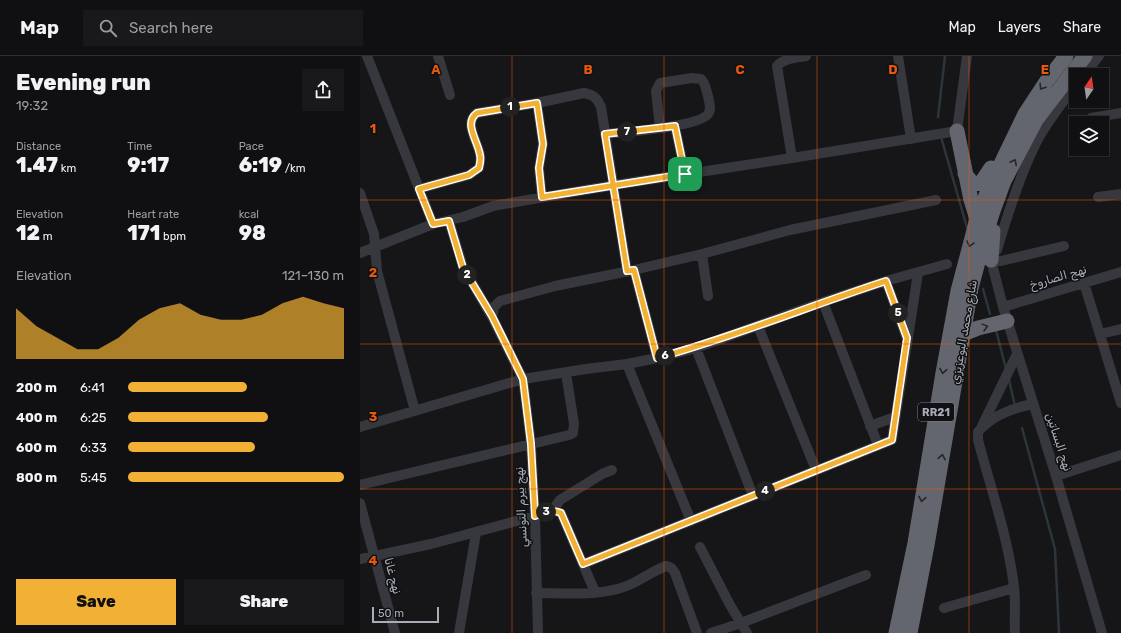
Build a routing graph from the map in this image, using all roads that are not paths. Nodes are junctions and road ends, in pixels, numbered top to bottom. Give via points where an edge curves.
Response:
1 (438, 56) edge
2 (806, 56) edge
3 (898, 56) edge
4 (966, 56) edge
5 (1066, 56) edge
6 (1085, 56) edge
7 (1099, 56) edge
8 (370, 57) edge
9 (1090, 68) edge
10 (1069, 94) edge
11 (450, 95) dead end
12 (537, 103) junction
13 (1121, 113) edge
14 (1025, 114) junction
15 (1103, 116) edge
16 (675, 126) junction
17 (660, 128) junction
18 (958, 131) junction
19 (605, 134) junction
20 (911, 139) junction
21 (792, 158) junction
22 (685, 174) junction
23 (965, 174) junction
24 (1004, 181) junction
25 (614, 185) junction
26 (419, 189) junction
27 (360, 193) edge
28 (1121, 194) edge
29 (542, 197) junction
30 (1098, 197) dead end
31 (936, 200) dead end
32 (977, 219) junction
33 (449, 221) junction
34 (433, 224) junction
35 (1064, 246) dead end
36 (376, 247) junction
37 (360, 253) edge
38 (702, 254) junction
39 (992, 262) junction
40 (947, 264) dead end
41 (631, 271) junction
42 (1121, 272) edge
43 (918, 273) junction
44 (886, 281) junction
45 (1084, 283) junction
46 (708, 296) dead end
47 (823, 302) junction
48 (1005, 314) junction
49 (492, 316) junction
50 (758, 326) junction
51 (1121, 329) edge
52 (963, 334) junction
53 (1100, 334) junction
54 (907, 338) junction
55 (696, 348) junction
56 (1017, 354) junction
57 (657, 358) junction
58 (627, 364) junction
59 (566, 373) junction
60 (523, 379) junction
61 (1120, 397) edge
62 (1033, 404) junction
63 (415, 411) junction
64 (896, 417) junction
65 (870, 426) junction
66 (360, 427) edge
67 (980, 430) junction
68 (531, 444) junction
69 (878, 446) junction
70 (1121, 455) edge
71 (612, 470) dead end
72 (816, 470) junction
73 (1056, 476) junction
74 (360, 484) edge
75 (753, 496) junction
76 (360, 503) edge
77 (552, 511) junction
78 (535, 516) junction
79 (691, 521) junction
80 (476, 532) junction
81 (921, 544) junction
82 (700, 547) dead end
83 (374, 556) junction
84 (360, 559) edge
85 (583, 564) junction
86 (866, 575) dead end
87 (1014, 588) junction
88 (596, 592) junction
89 (536, 593) junction
90 (944, 608) dead end
91 (741, 623) junction
92 (395, 633) edge
93 (459, 633) edge
94 (538, 633) edge
95 (698, 633) edge
96 (711, 633) edge
97 (747, 633) edge
98 (888, 633) edge
99 (896, 633) edge
100 (910, 633) edge
101 (918, 633) edge
102 (1015, 633) edge
103 (1102, 633) edge

1 - 11 street
2 - 21 street via 785,60 777,66
3 - 20 street
4 - 18 street
5 -> 14 highway, شارع محمد البوعزيزي / RR21
24 -> 6 highway, شارع محمد البوعزيزي / RR21 via 1036,120
7 - 9 street
8 - 26 street
10 - 39 street via 1036,143
12 - 19 street via 584,93 591,94 597,98 601,107
12 - 26 street via 477,113 471,121 480,154 479,168 469,175
12 - 29 street via 543,144 539,168
13 - 15 street
14 - 23 highway via 1002,147 983,182 972,183
14 - 32 highway, شارع محمد البوعزيزي / RR21 via 986,193
16 - 17 street
16 - 17 street via 704,118 709,113 710,103 701,79 660,83 656,91
16 - 22 street
17 - 19 street
18 - 20 street
18 - 23 highway
19 - 25 street
20 - 21 street
21 - 22 street
22 - 25 street
23 - 32 highway
24 - 39 highway via 993,232
24 - 52 highway, شارع محمد البوعزيزي / RR21 via 971,288
25 - 29 street
25 - 41 street
26 - 34 street
27 - 36 street
28 - 30 street
29 - 33 street via 493,206
31 - 38 street via 790,230
32 -> 81 highway, شارع محمد البوعزيزي / RR21 via 958,291 942,373
33 - 34 street
33 - 49 street, نهج بيرم التونسي via 463,268
34 - 36 street
35 - 39 street
36 - 37 street
36 - 63 street via 377,271
38 - 41 street
38 - 46 street
39 - 48 street, نهج البساتين
40 - 43 street
41 - 49 street via 556,286 500,301 494,307
41 - 57 street
42 - 45 street, نهج الصاروخ
43 - 44 street
43 - 54 street
44 - 47 street
44 - 54 street
45 - 48 street, نهج الصاروخ
45 - 53 street
47 - 50 street
47 - 65 street
52 -> 48 highway
48 - 56 street, نهج البساتين
49 - 60 street, نهج بيرم التونسي
50 - 55 street
50 - 72 street
51 - 53 street
81 -> 52 highway, شارع محمد البوعزيزي / RR21
53 - 61 street
54 - 64 street
55 - 57 street
55 - 75 street
56 - 62 street, نهج البساتين
56 - 67 street
57 - 58 street
58 - 59 street
58 - 79 street
59 - 60 street
59 - 68 street via 574,424 573,433
60 - 63 street
60 - 68 street, نهج بيرم التونسي
62 - 67 street via 997,416
62 - 73 street, نهج البساتين
63 - 66 street
64 - 65 street
64 - 69 street via 892,440
65 - 69 street
67 - 87 street via 978,440 1002,523
68 - 74 street
68 - 78 street, نهج بيرم التونسي
69 - 72 street
70 - 73 street
71 - 77 street via 560,500
72 - 75 street
73 - 103 street, نهج البساتين
75 - 79 street
76 - 83 street, نهج غانا
77 - 78 street
77 - 85 street via 561,513
78 - 80 street
78 - 89 street, نهج بيرم التونسي
79 - 85 street
80 - 83 street
80 - 93 street
81 - 98 highway, RR21 via 905,564
81 - 99 highway, شارع محمد البوعزيزي / RR21
81 - 100 highway, شارع محمد البوعزيزي / RR21
81 - 101 highway, RR21 via 925,584
82 - 91 street
83 - 84 street
83 - 92 street, نهج غانا
85 - 88 street
86 - 91 street
87 - 90 street
87 - 102 street
88 - 89 street
88 - 95 street via 629,585 659,569 670,567 675,572
89 - 94 street, نهج بيرم التونسي
91 - 96 street
91 - 97 street

